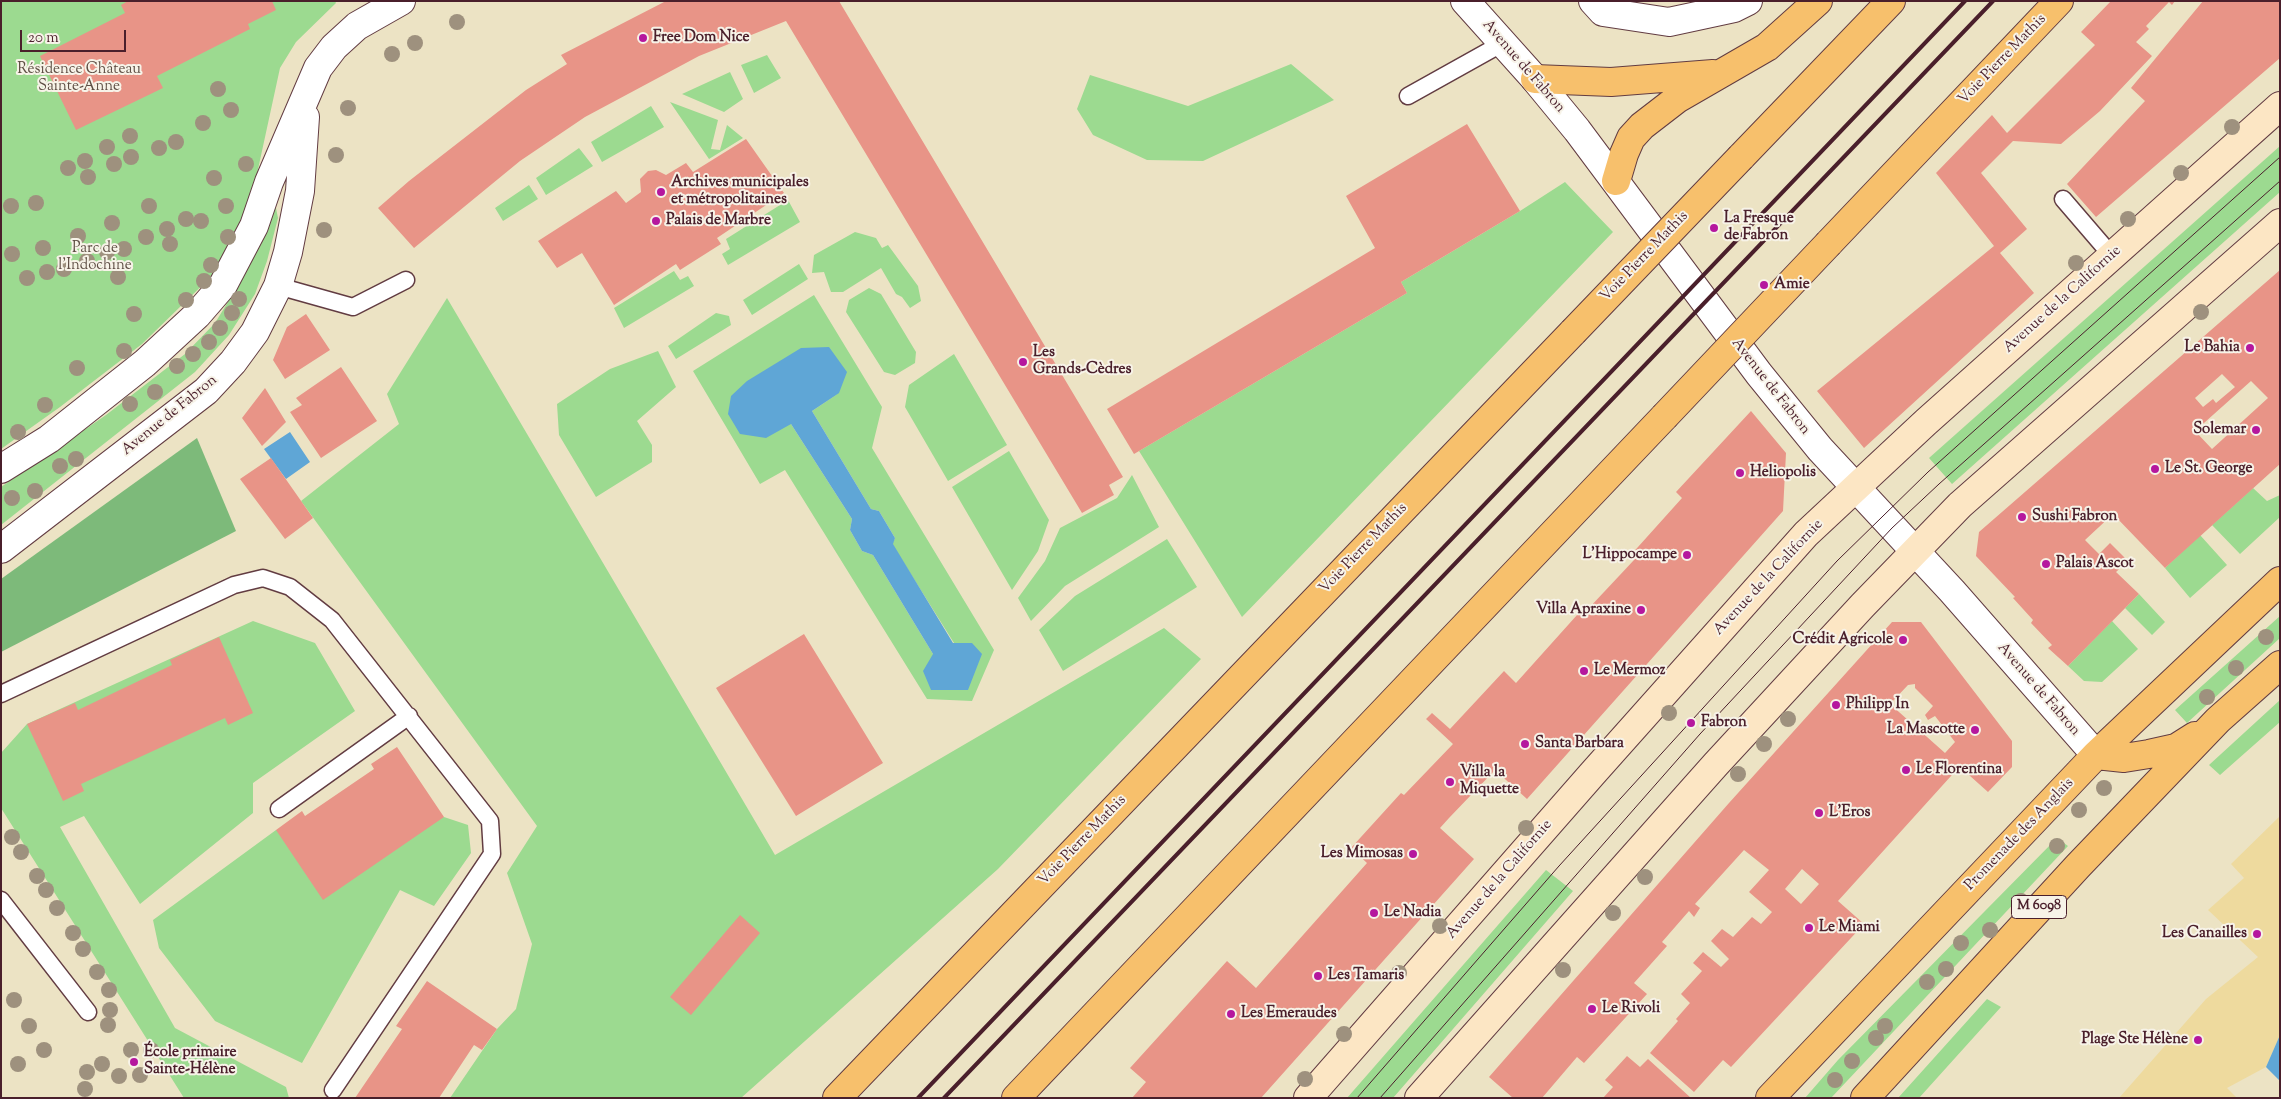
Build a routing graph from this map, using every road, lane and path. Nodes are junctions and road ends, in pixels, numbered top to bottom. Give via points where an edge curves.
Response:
1 (1465, 1) edge
2 (1593, 1) edge
3 (1748, 1) edge
4 (1818, 1) edge
5 (1891, 1) edge
6 (2059, 1) edge
7 (386, 4) edge
8 (1503, 43) junction
9 (1719, 73) junction
10 (1535, 79) junction
11 (307, 95) junction
12 (1408, 96) dead end
13 (2280, 106) edge
14 (1616, 181) junction
15 (269, 182) junction
16 (300, 190) junction
17 (2062, 199) dead end
18 (2280, 223) edge
19 (2112, 256) junction
20 (406, 280) dead end
21 (278, 286) junction
22 (1, 469) edge
23 (1855, 490) junction
24 (1, 549) edge
25 (1914, 552) junction
26 (2280, 580) edge
27 (2280, 665) edge
28 (1, 694) edge
29 (409, 716) junction
30 (2218, 720) junction
31 (2096, 756) junction
32 (279, 809) dead end
33 (1, 900) edge
34 (88, 1012) dead end
35 (334, 1090) dead end
36 (837, 1098) edge
37 (1016, 1098) edge
38 (1308, 1098) edge
39 (1419, 1098) edge
40 (1770, 1098) edge
41 (1865, 1098) edge

1 - 8 street, Avenue de Fabron
2 - 3 street via 1604,12 1669,22 1734,8
4 - 9 main road via 1768,47
5 - 36 main road, Voie Pierre Mathis, bridge
6 - 37 main road, Voie Pierre Mathis, bridge
7 - 11 street, Avenue de Fabron via 334,47 318,68
8 - 10 street, Avenue de Fabron
8 - 12 lane
9 - 10 main road via 1611,82
9 - 14 main road via 1642,126 1631,138
10 - 14 street, Avenue de Fabron
11 - 15 street, Avenue de Fabron
11 - 16 street, Avenue de Fabron
13 - 19 main road, Avenue de la Californie
14 - 23 street, Avenue de Fabron via 1759,374
15 - 16 lane
15 - 22 street, Avenue de Fabron via 254,226 223,285 197,315 145,363 49,439
16 - 21 street, Avenue de Fabron
17 - 19 lane
18 - 25 main road via 1960,505
19 - 23 main road, Avenue de la Californie
20 - 21 lane via 353,307
21 - 24 street, Avenue de Fabron via 255,332 206,391
23 - 25 street, Avenue de Fabron
23 - 38 main road, Avenue de la Californie via 1800,542 1593,772
25 - 31 street, Avenue de Fabron
25 - 39 main road via 1716,764
26 - 31 main road, Promenade des Anglais
27 - 30 main road, M 6098
28 - 29 lane via 234,585 262,578 290,587 332,620
29 - 32 lane
29 - 35 lane via 490,821 492,854
30 - 31 main road via 2176,748 2124,758
30 - 41 main road, M 6098 via 2078,866
31 - 40 main road, Promenade des Anglais
33 - 34 lane

